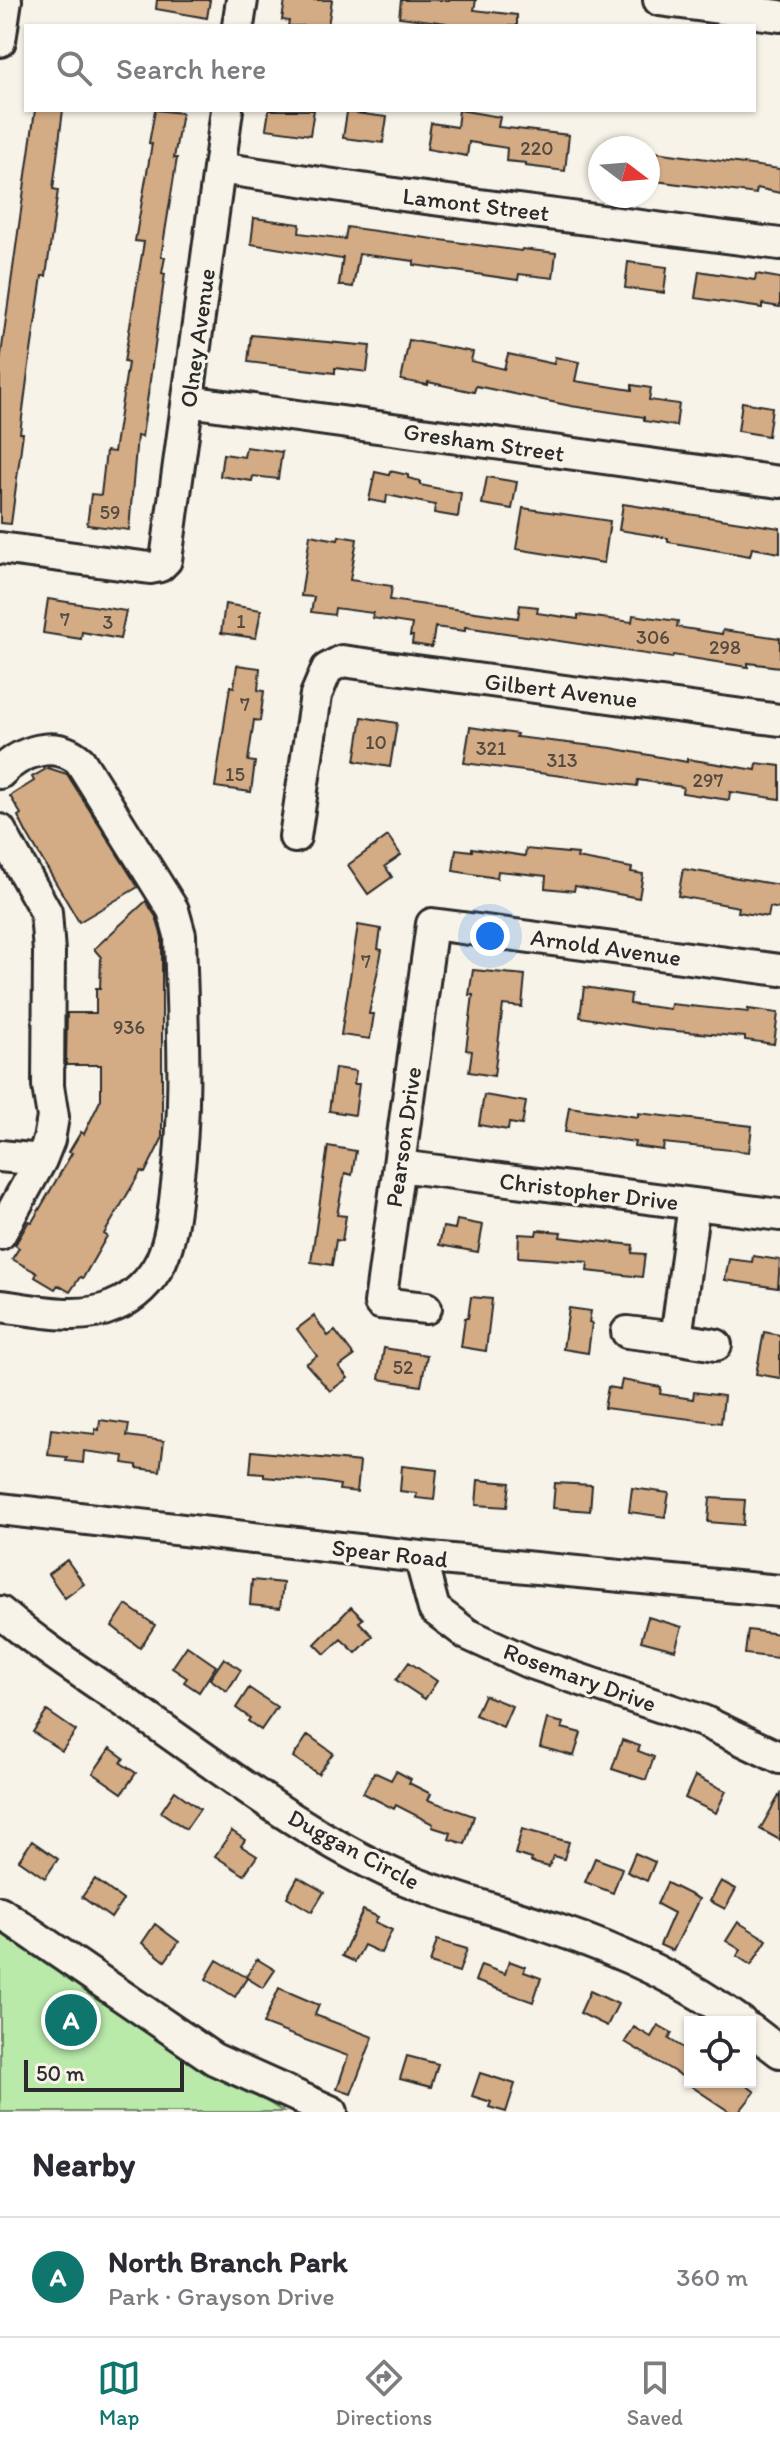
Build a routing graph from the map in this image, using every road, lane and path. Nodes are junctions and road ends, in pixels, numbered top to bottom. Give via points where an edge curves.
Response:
1 (6, 0) edge
2 (242, 0) edge
3 (659, 0) edge
4 (780, 16) edge
5 (238, 24) edge
6 (0, 41) edge
7 (227, 112) edge
8 (219, 168) junction
9 (780, 244) edge
10 (188, 401) junction
11 (780, 482) edge
12 (0, 548) edge
13 (780, 720) edge
14 (0, 773) edge
15 (0, 830) edge
16 (295, 837) dead end
17 (432, 924) joint
18 (780, 970) edge
19 (0, 1156) edge
20 (41, 1160) junction
21 (399, 1166) junction
22 (694, 1204) junction
23 (780, 1215) edge
24 (0, 1234) edge
25 (0, 1306) edge
26 (426, 1308) dead end
27 (627, 1332) dead end
28 (668, 1337) junction
29 (716, 1345) dead end
30 (0, 1509) edge
31 (420, 1557) junction
32 (780, 1591) edge
33 (0, 1612) edge
34 (780, 1758) edge
35 (0, 1912) edge
36 (732, 2016) edge
37 (756, 2034) edge
38 (780, 2052) edge
39 (332, 2112) edge

1 - 6 street
2 - 5 street
3 - 4 street
7 - 8 street, Olney Avenue
8 - 9 street, Lamont Street
8 - 10 street, Olney Avenue
10 - 11 street, Gresham Street
10 - 12 street, Olney Avenue via 168,557 162,565 150,568
13 - 16 street, Gilbert Avenue via 342,661 327,669 316,695
14 - 25 street via 38,750 57,748 73,754 173,910 180,935 184,1111 171,1227 162,1258 146,1283 116,1306 88,1314
15 - 20 street via 47,920 48,1086 53,1117
17 - 18 street, Arnold Avenue
17 - 21 street, Pearson Drive
19 - 20 street
20 - 24 street
21 - 22 street, Christopher Drive
21 - 26 street, Pearson Drive via 380,1303
22 - 23 street, Christopher Drive
22 - 28 street via 678,1327
27 - 28 street
28 - 29 street
30 - 31 street, Spear Road
31 - 32 street, Spear Road
31 - 34 street, Rosemary Drive via 434,1609 467,1634 528,1662 703,1721
33 - 36 street, Duggan Circle via 336,1845 422,1886 594,1943 685,1986
35 - 39 street via 214,2059
37 - 38 street

